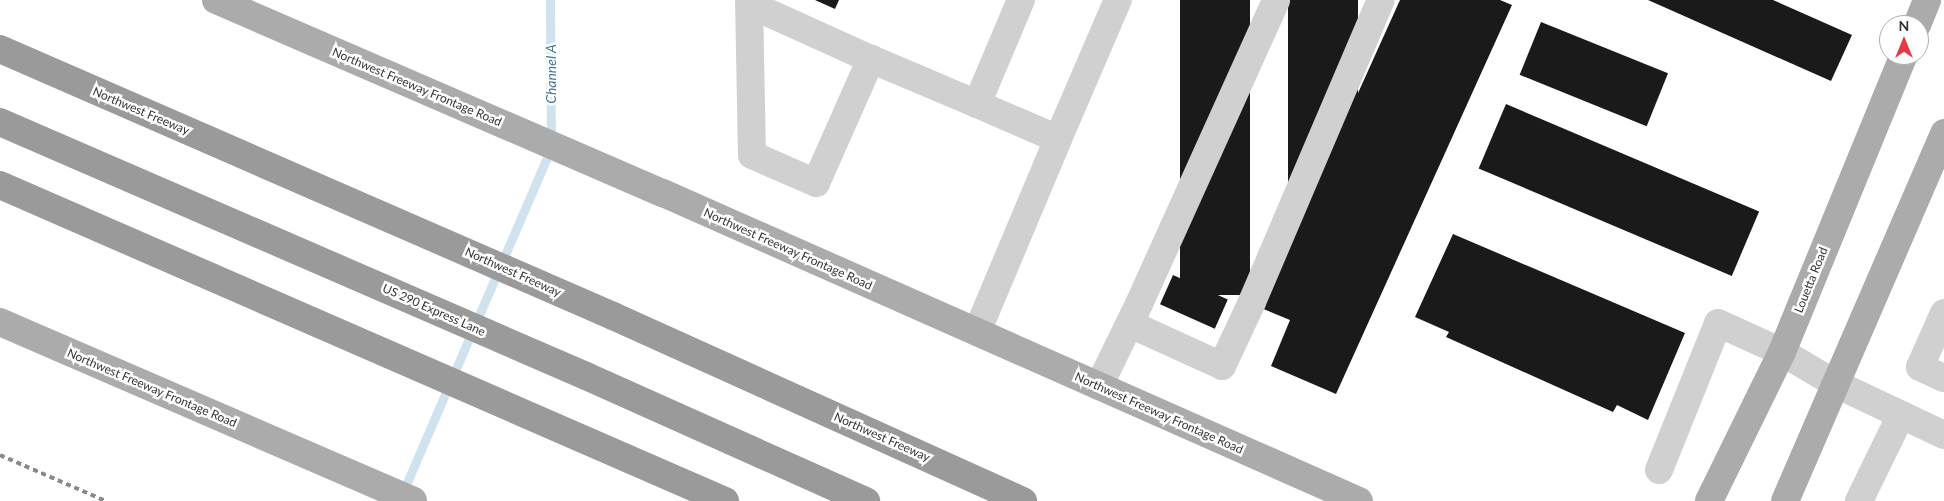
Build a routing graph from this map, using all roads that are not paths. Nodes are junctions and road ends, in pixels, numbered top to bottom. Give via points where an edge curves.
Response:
1 (216, 0) edge
2 (1021, 0) edge
3 (1118, 0) edge
4 (1276, 0) edge
5 (1380, 0) edge
6 (1927, 0) edge
7 (749, 2) edge
8 (1921, 15) edge
9 (0, 49) edge
10 (871, 59) junction
11 (1900, 65) edge
12 (977, 104) junction
13 (0, 122) edge
14 (1944, 133) edge
15 (1058, 139) junction
16 (0, 185) edge
17 (1944, 313) edge
18 (0, 322) edge
19 (1130, 324) junction
20 (976, 332) junction
21 (1782, 352) junction
22 (1944, 378) edge
23 (1836, 384) junction
24 (1099, 386) junction
25 (1900, 416) junction
26 (1944, 435) edge
27 (1659, 470) dead end
28 (413, 501) edge
29 (725, 501) edge
30 (866, 501) edge
31 (1023, 501) edge
32 (1359, 501) edge
33 (1709, 501) edge
34 (1785, 501) edge
35 (1859, 501) edge

1 - 20 main road, Northwest Freeway Frontage Road
2 - 12 lane
3 - 15 lane
4 - 19 lane
5 - 19 lane via 1222,366
6 - 8 main road
7 - 10 lane
7 - 10 lane via 752,155 816,183
9 - 31 highway, Northwest Freeway via 613,316
10 - 12 lane
11 - 21 main road, Louetta Road
12 - 15 lane
13 - 30 highway, US 290 Express Lane
14 - 23 main road
15 - 20 lane
16 - 29 highway
17 - 22 lane via 1920,367
18 - 28 main road, Northwest Freeway Frontage Road
19 - 24 lane
20 - 24 main road, Northwest Freeway Frontage Road
21 - 23 lane
21 - 27 lane via 1718,323
21 - 33 main road, Louetta Road
23 - 25 lane
23 - 34 main road
24 - 32 main road, Northwest Freeway Frontage Road
25 - 26 lane
25 - 35 lane

